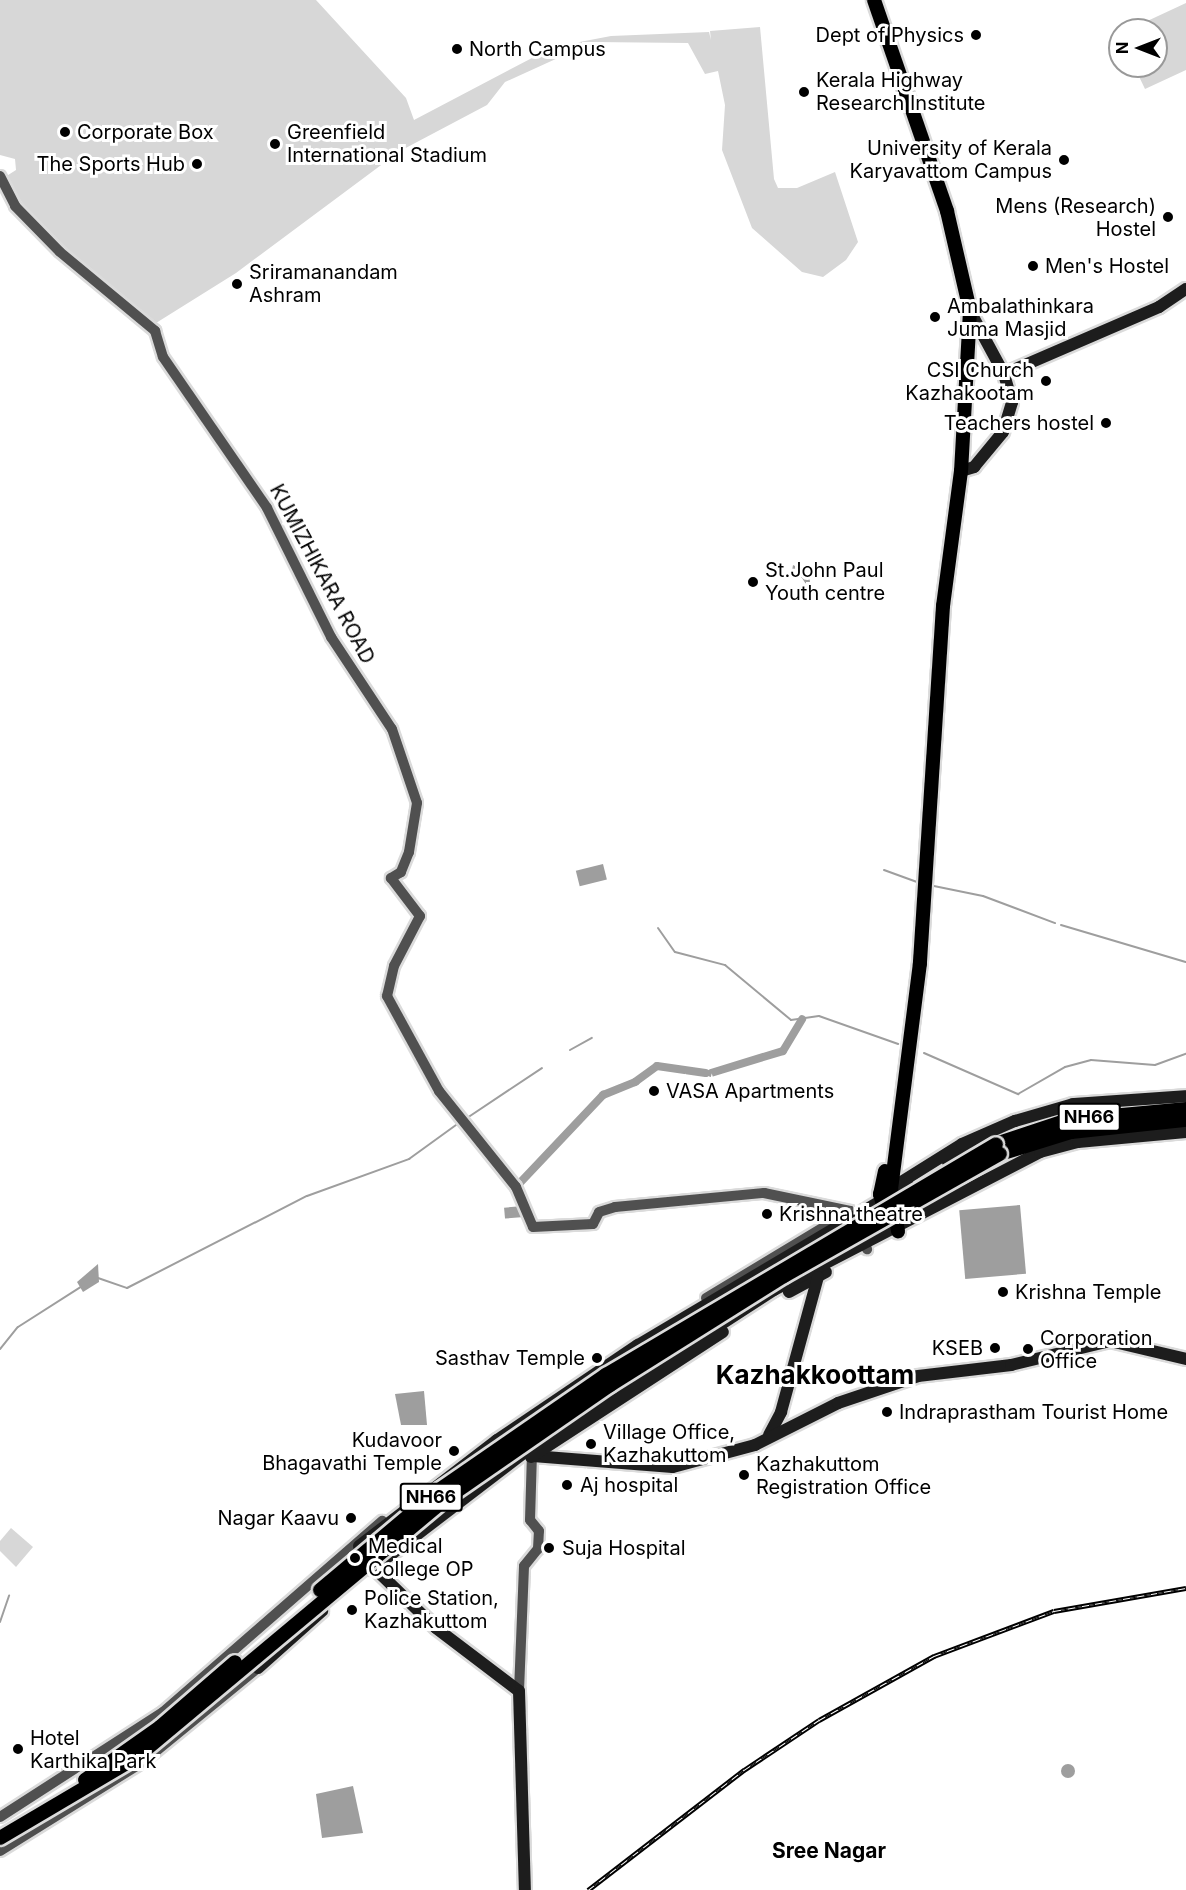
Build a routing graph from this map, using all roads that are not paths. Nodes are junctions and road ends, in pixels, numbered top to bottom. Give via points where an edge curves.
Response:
1 (874, 0) edge
2 (0, 176) edge
3 (1186, 289) edge
4 (970, 311) junction
5 (1004, 374) junction
6 (961, 471) junction
7 (1186, 1096) edge
8 (1186, 1101) edge
9 (1186, 1109) edge
10 (1186, 1120) edge
11 (1186, 1132) edge
12 (1186, 1138) edge
13 (892, 1191) junction
14 (851, 1214) junction
15 (894, 1229) junction
16 (866, 1246) junction
17 (818, 1277) junction
18 (1186, 1359) edge
19 (781, 1412) junction
20 (534, 1414) junction
21 (805, 1420) junction
22 (769, 1435) junction
23 (532, 1451) junction
24 (358, 1544) junction
25 (373, 1568) junction
26 (258, 1668) joint
27 (519, 1691) junction
28 (0, 1817) edge
29 (0, 1829) edge
30 (0, 1838) edge
31 (0, 1851) edge
32 (525, 1890) edge

1 - 4 main road via 947,211
2 - 14 street, KUMIZHIKARA ROAD via 15,206 60,252 155,331 163,357 267,508 331,637 400,745 417,803 409,852 401,872 391,878 420,916 394,966 387,996 439,1091 516,1187 533,1227 593,1224 599,1212 615,1207 752,1192 833,1203
3 - 5 main road via 1159,307
4 - 5 main road
4 - 6 main road
5 - 6 main road via 1011,417 974,467
6 - 13 main road via 943,606 926,884
7 - 13 main road via 1073,1104 1015,1121 962,1144
8 - 13 main road via 1049,1117 992,1138
9 - 29 main road, NH66, bridge via 1068,1120 996,1144 741,1291 438,1491 160,1727 85,1780
10 - 30 main road, NH66, bridge via 1071,1132 1000,1154 784,1276 610,1385 444,1500 166,1735 90,1788
11 - 15 main road via 1078,1142 1040,1152
12 - 15 main road via 1108,1144 1047,1158
13 - 14 main road
13 - 15 main road
14 - 16 street
14 - 20 main road
15 - 16 main road
16 - 17 main road
16 - 23 main road via 774,1290
17 - 19 main road
17 - 23 main road via 762,1306
18 - 21 main road via 1110,1341 1075,1346 1011,1365 918,1376
19 - 21 main road
19 - 22 main road
20 - 23 street
20 - 24 main road
21 - 22 main road
22 - 23 main road via 724,1455 673,1467
23 - 25 main road
23 - 27 street via 530,1520 539,1531 538,1549 524,1566
24 - 25 main road
24 - 28 street via 163,1712
25 - 26 main road
25 - 27 main road via 436,1629
26 - 31 street via 143,1762
27 - 32 main road

